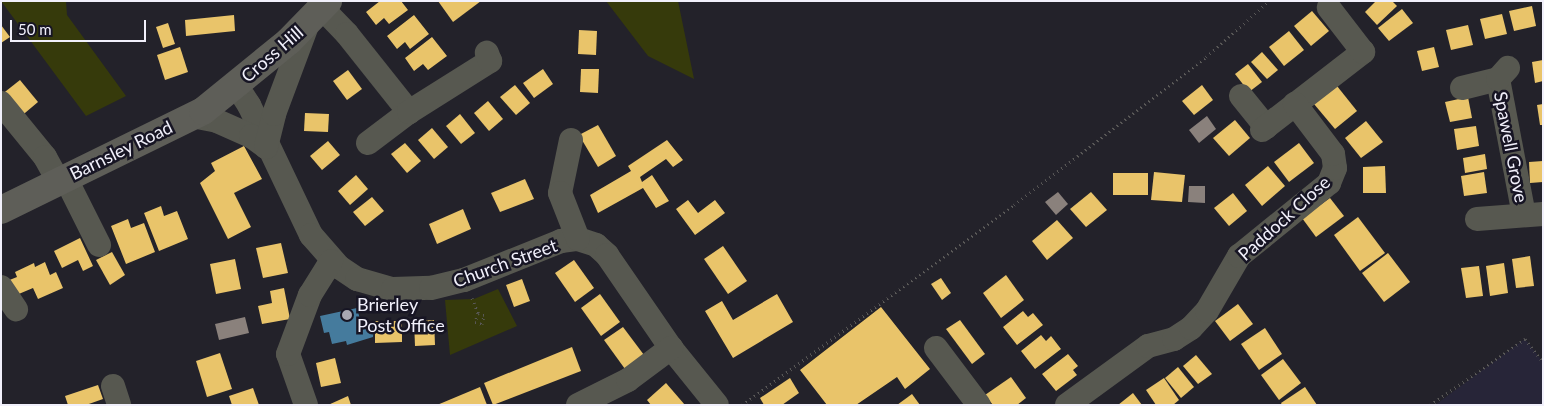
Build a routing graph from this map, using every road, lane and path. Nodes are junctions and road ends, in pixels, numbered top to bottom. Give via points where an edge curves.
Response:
1 (1269, 1) edge
2 (1329, 8) dead end
3 (319, 10) edge
4 (487, 53) dead end
5 (236, 85) junction
6 (1462, 88) dead end
7 (1241, 96) dead end
8 (1, 104) edge
9 (1295, 104) junction
10 (409, 112) junction
11 (192, 116) junction
12 (571, 140) dead end
13 (368, 143) dead end
14 (266, 147) junction
15 (62, 179) junction
16 (1, 210) edge
17 (1533, 215) edge
18 (1478, 219) dead end
19 (578, 239) junction
20 (99, 245) dead end
21 (332, 261) junction
22 (1, 286) edge
23 (472, 297) dead end
24 (16, 309) dead end
25 (478, 313) dead end
26 (671, 348) junction
27 (936, 348) dead end
28 (1543, 362) edge
29 (306, 405) edge
30 (578, 405) edge
31 (717, 405) edge
32 (742, 405) edge
33 (979, 405) edge
34 (1067, 405) edge
35 (1430, 405) edge

1 - 32 path via 1206,57 1014,205 875,304
2 - 9 street via 1364,52
3 - 5 highway, Cross Hill
3 - 10 street via 347,34
3 - 14 street via 274,114
4 - 10 street via 490,61
5 - 11 highway, Barnsley Road
5 - 14 street, Church Street via 249,105
6 - 17 street, Spawell Grove via 1503,74
7 - 9 street via 1264,129
8 - 15 street
9 - 34 street, Paddock Close via 1333,154 1335,168 1329,182 1240,256 1207,311 1191,328 1174,339 1148,346
10 - 13 street
11 - 14 street via 217,121 251,136
11 - 15 highway, Barnsley Road
12 - 19 street via 560,192
14 - 21 street, Church Street via 311,235
15 - 16 highway, Barnsley Road
15 - 20 street
17 - 18 street, Spawell Grove
19 - 21 street, Church Street via 561,241 464,280 431,288 384,286 357,279
19 - 26 street, Church Street via 596,245 607,255
21 - 29 street via 310,295 288,354
22 - 24 street
23 - 25 path
26 - 30 street via 628,380
26 - 31 street, Church Street
27 - 33 street
28 - 35 path via 1524,339

